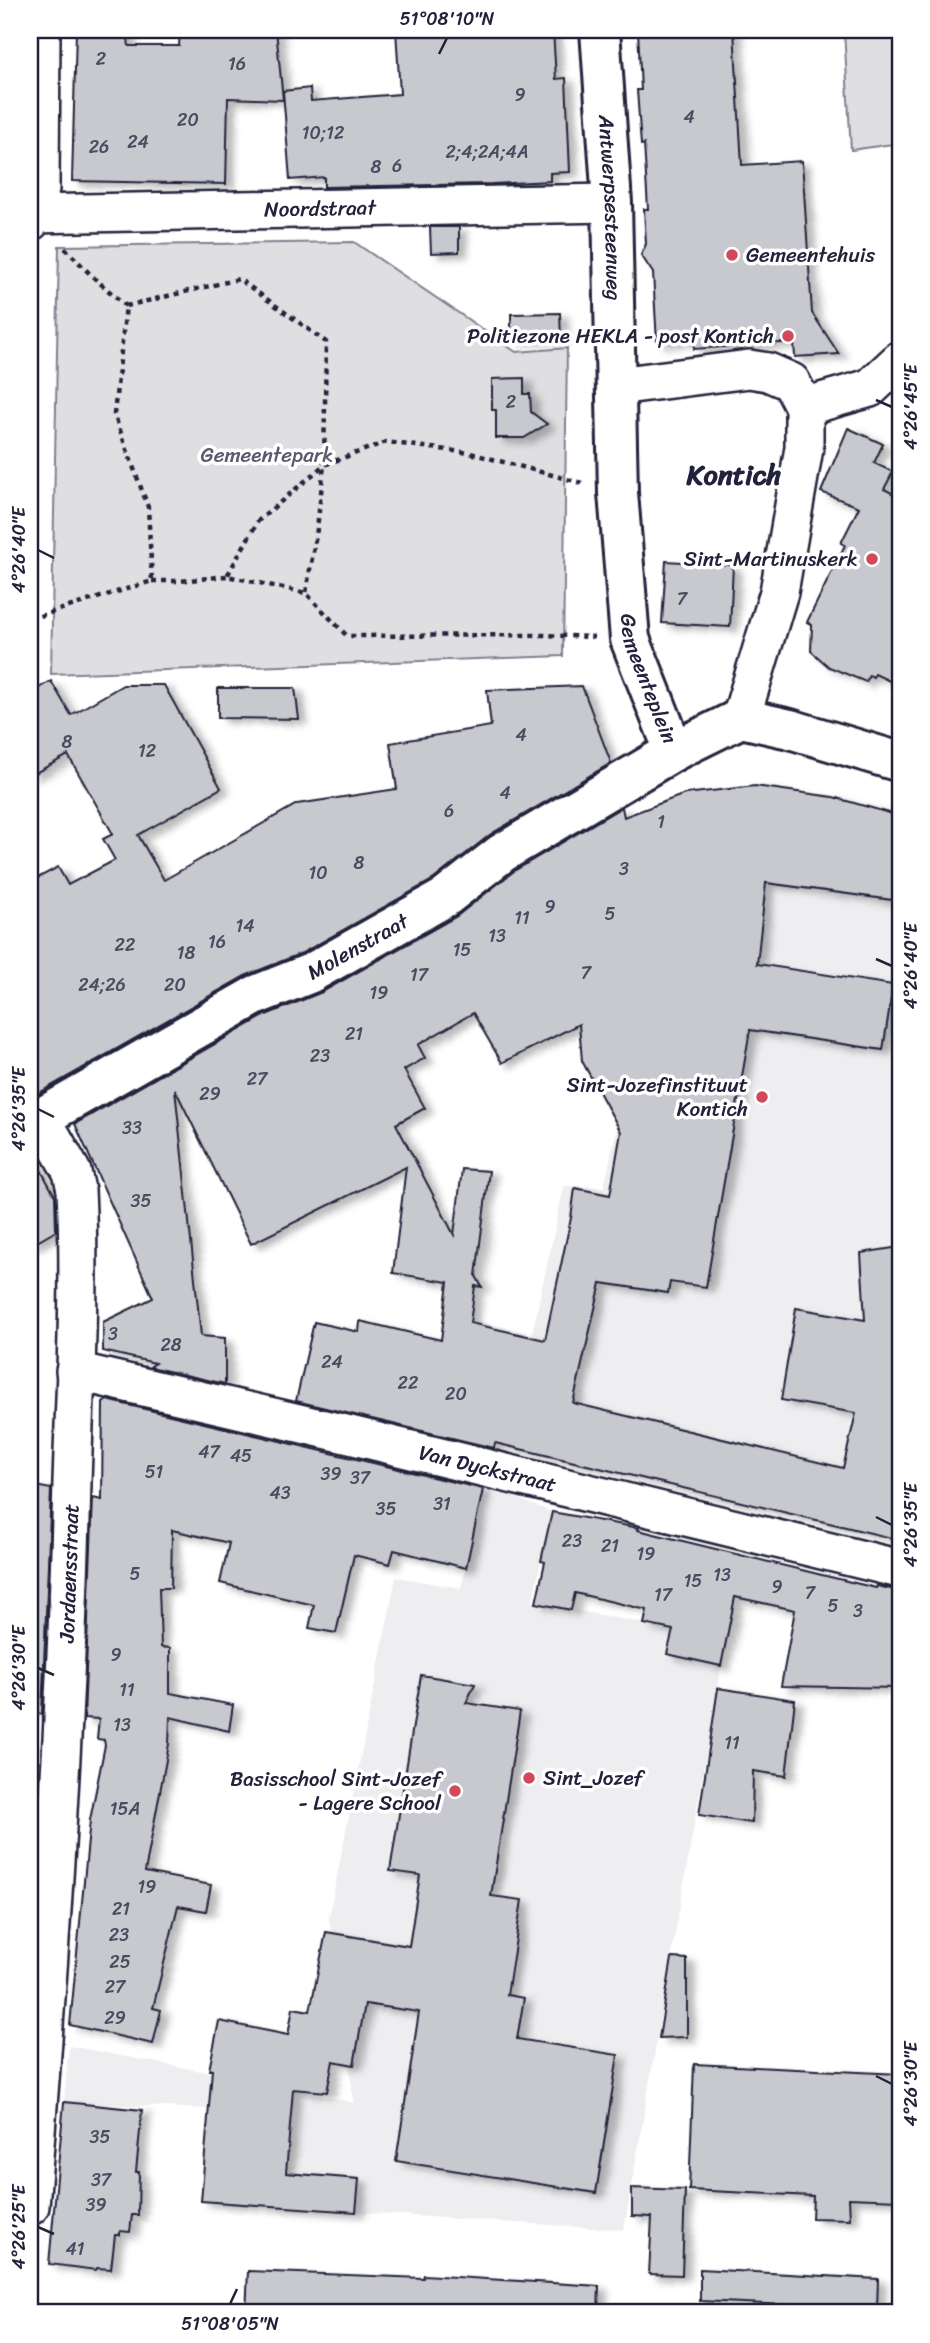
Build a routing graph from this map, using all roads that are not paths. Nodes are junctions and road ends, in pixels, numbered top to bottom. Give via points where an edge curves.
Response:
1 (41, 30) edge
2 (600, 30) edge
3 (611, 203) junction
4 (31, 217) edge
5 (900, 360) edge
6 (617, 386) junction
7 (804, 407) junction
8 (741, 718) junction
9 (674, 751) junction
10 (900, 762) edge
11 (35, 1120) edge
12 (75, 1371) junction
13 (900, 1569) edge
14 (32, 2164) edge
15 (30, 2206) edge

1 - 4 street via 40,189
2 - 3 street, Antwerpsesteenweg
3 - 4 street, Noordstraat
3 - 6 street, Antwerpsesteenweg
5 - 7 street via 870,388
6 - 7 street via 749,369 791,382
6 - 9 street, Gemeenteplein via 618,493 630,639
7 - 8 street via 804,448 779,592
8 - 9 street, Gemeenteplein
8 - 10 street
9 - 11 street, Molenstraat via 502,853 446,897 310,974 256,995
11 - 12 street, Jordaensstraat via 72,1172 76,1190
12 - 13 street, Van Dyckstraat
12 - 14 street, Jordaensstraat via 60,1776
14 - 15 street, Jordaensstraat

